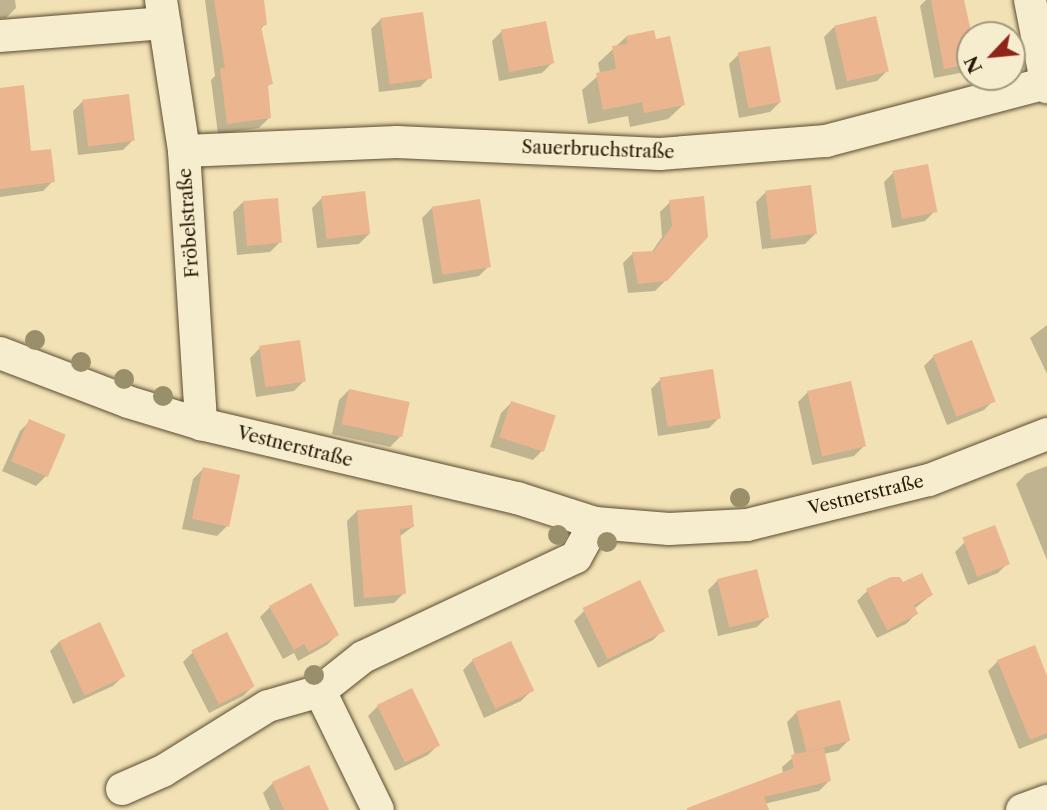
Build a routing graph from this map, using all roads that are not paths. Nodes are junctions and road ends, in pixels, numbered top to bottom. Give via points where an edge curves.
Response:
1 (1030, 0) edge
2 (162, 11) edge
3 (0, 36) edge
4 (1047, 85) edge
5 (184, 151) junction
6 (0, 353) edge
7 (201, 424) junction
8 (1047, 434) edge
9 (595, 523) junction
10 (320, 691) junction
11 (122, 789) dead end
12 (1047, 801) edge
13 (378, 810) edge
14 (1022, 810) edge

1 - 4 street
2 - 3 street, Fröbelstraße
2 - 5 street, Fröbelstraße
4 - 5 street, Sauerbruchstraße via 826,141 660,154 397,142
5 - 7 street, Fröbelstraße
6 - 7 street, Vestnerstraße via 128,402
7 - 9 street, Vestnerstraße via 517,498
8 - 9 street, Vestnerstraße via 929,480 747,525 669,528
9 - 10 street via 576,557 363,657
10 - 11 street via 268,706 163,771
10 - 13 street
12 - 14 street

